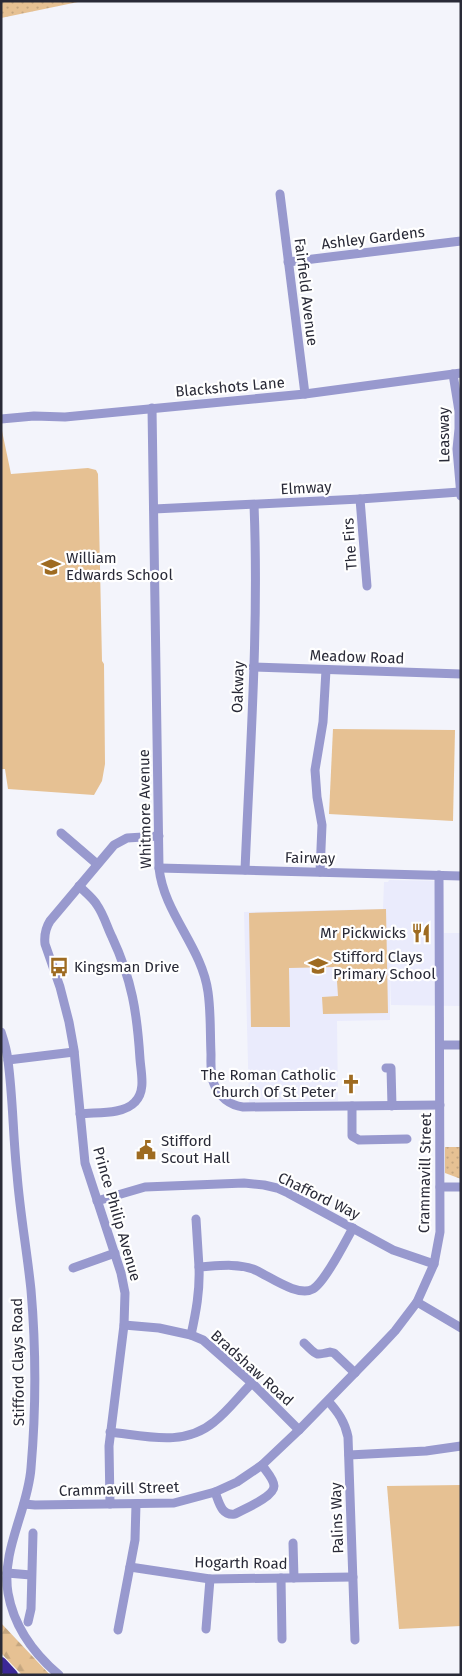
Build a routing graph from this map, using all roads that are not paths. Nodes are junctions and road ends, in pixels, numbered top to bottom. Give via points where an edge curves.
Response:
1 (280, 194) dead end
2 (461, 241) edge
3 (288, 262) junction
4 (457, 373) edge
5 (305, 394) junction
6 (152, 408) junction
7 (1, 420) edge
8 (460, 492) edge
9 (461, 496) edge
10 (360, 499) junction
11 (254, 505) junction
12 (154, 509) junction
13 (367, 586) dead end
14 (253, 667) junction
15 (326, 670) junction
16 (461, 674) edge
17 (61, 833) dead end
18 (158, 836) junction
19 (97, 864) junction
20 (159, 868) junction
21 (245, 870) junction
22 (320, 872) junction
23 (439, 875) junction
24 (461, 876) edge
25 (79, 886) junction
26 (1, 1032) edge
27 (440, 1045) junction
28 (461, 1045) edge
29 (74, 1052) junction
30 (8, 1060) junction
31 (386, 1068) dead end
32 (440, 1105) junction
33 (352, 1106) junction
34 (392, 1106) junction
35 (80, 1114) junction
36 (407, 1139) dead end
37 (440, 1186) junction
38 (461, 1187) edge
39 (97, 1201) junction
40 (196, 1219) dead end
41 (353, 1228) junction
42 (115, 1253) junction
43 (434, 1264) junction
44 (73, 1268) dead end
45 (199, 1268) junction
46 (417, 1302) junction
47 (124, 1325) junction
48 (461, 1328) edge
49 (191, 1335) junction
50 (304, 1343) dead end
51 (355, 1373) junction
52 (252, 1383) junction
53 (328, 1401) junction
54 (299, 1430) junction
55 (110, 1432) junction
56 (461, 1446) edge
57 (349, 1455) junction
58 (262, 1465) junction
59 (215, 1492) junction
60 (24, 1504) junction
61 (110, 1504) junction
62 (136, 1504) junction
63 (33, 1533) dead end
64 (293, 1543) dead end
65 (130, 1567) junction
66 (7, 1574) junction
67 (32, 1575) junction
68 (352, 1577) junction
69 (281, 1578) junction
70 (294, 1578) junction
71 (210, 1579) junction
72 (28, 1622) dead end
73 (118, 1630) dead end
74 (206, 1630) dead end
75 (282, 1639) dead end
76 (355, 1640) dead end
77 (1, 1663) edge
78 (12, 1675) edge
79 (59, 1675) edge

1 - 3 street, Fairfield Avenue
2 - 3 street, Ashley Gardens
3 - 5 street, Fairfield Avenue
4 - 5 street, Blackshots Lane
4 - 8 street, Leasway
5 - 6 street, Blackshots Lane
6 - 7 street, Blackshots Lane
6 - 12 street, Whitmore Avenue
8 - 9 street, Leasway
8 - 10 street, Elmway
10 - 11 street, Elmway
10 - 13 street, The Firs
11 - 12 street, Elmway
11 - 14 street, Oakway
12 - 18 street, Whitmore Avenue
14 - 15 street, Meadow Road
14 - 21 street, Oakway
15 - 16 street, Meadow Road
15 - 22 street via 323,722 315,770 322,826
17 - 19 street
18 - 19 street, Prince Philip Avenue via 121,840
18 - 20 street, Whitmore Avenue
19 - 25 street, Prince Philip Avenue
20 - 21 street, Fairway
20 - 33 street, Whitmore Avenue via 165,893 205,979 212,1077 220,1095 232,1104 247,1107
21 - 22 street, Fairway
22 - 23 street, Fairway
23 - 24 street, Fairway
23 - 27 street, Crammavill Street
25 - 29 street, Prince Philip Avenue via 50,921 44,937 69,1022
25 - 35 street via 98,906 130,982 137,1019 142,1083 140,1095 128,1107
26 - 30 street, Stifford Clays Road
27 - 28 street
27 - 32 street, Crammavill Street
29 - 30 street
29 - 35 street, Prince Philip Avenue
30 - 60 street, Stifford Clays Road via 15,1161 31,1290 33,1341 32,1468
31 - 34 street via 392,1068
32 - 34 street, Whitmore Avenue
32 - 37 street, Crammavill Street
33 - 34 street, Whitmore Avenue
33 - 36 street via 352,1136 359,1140
35 - 39 street, Prince Philip Avenue via 85,1163
37 - 38 street
37 - 43 street, Crammavill Street via 440,1232
39 - 41 street, Chafford Way via 145,1187 264,1185 288,1193
39 - 42 street, Prince Philip Avenue
40 - 45 street
41 - 43 street, Chafford Way via 393,1250
41 - 45 street via 320,1284 308,1291 294,1289 243,1266
42 - 44 street
42 - 47 street, Prince Philip Avenue via 124,1293
43 - 46 street, Crammavill Street
45 - 49 street via 198,1307
46 - 48 street
46 - 51 street, Crammavill Street via 395,1331
47 - 49 street, Bradshaw Road
47 - 55 street, Prince Philip Avenue
49 - 52 street, Bradshaw Road via 215,1349
50 - 51 street via 317,1355 334,1353
51 - 53 street, Crammavill Street
52 - 54 street, Bradshaw Road
52 - 55 street via 215,1421 190,1436 167,1439
53 - 54 street, Crammavill Street
53 - 57 street, Palins Way via 346,1428
54 - 58 street, Crammavill Street
55 - 61 street, Prince Philip Avenue
56 - 57 street
57 - 68 street, Palins Way
58 - 59 street, Crammavill Street
58 - 59 street via 273,1480 274,1490 270,1495 230,1515 222,1510
59 - 62 street, Crammavill Street via 174,1503
60 - 61 street, Crammavill Street
60 - 66 street, Stifford Clays Road
61 - 62 street, Crammavill Street
62 - 65 street
63 - 67 street
64 - 70 street
65 - 71 street, Hogarth Road
65 - 73 street
66 - 67 street
66 - 79 street, Stifford Clays Road via 8,1592 17,1623 27,1641
67 - 72 street
68 - 70 street, Hogarth Road
68 - 76 street, Palins Way
69 - 70 street, Hogarth Road
69 - 71 street, Hogarth Road
69 - 75 street via 286,1625
71 - 74 street
77 - 78 highway

